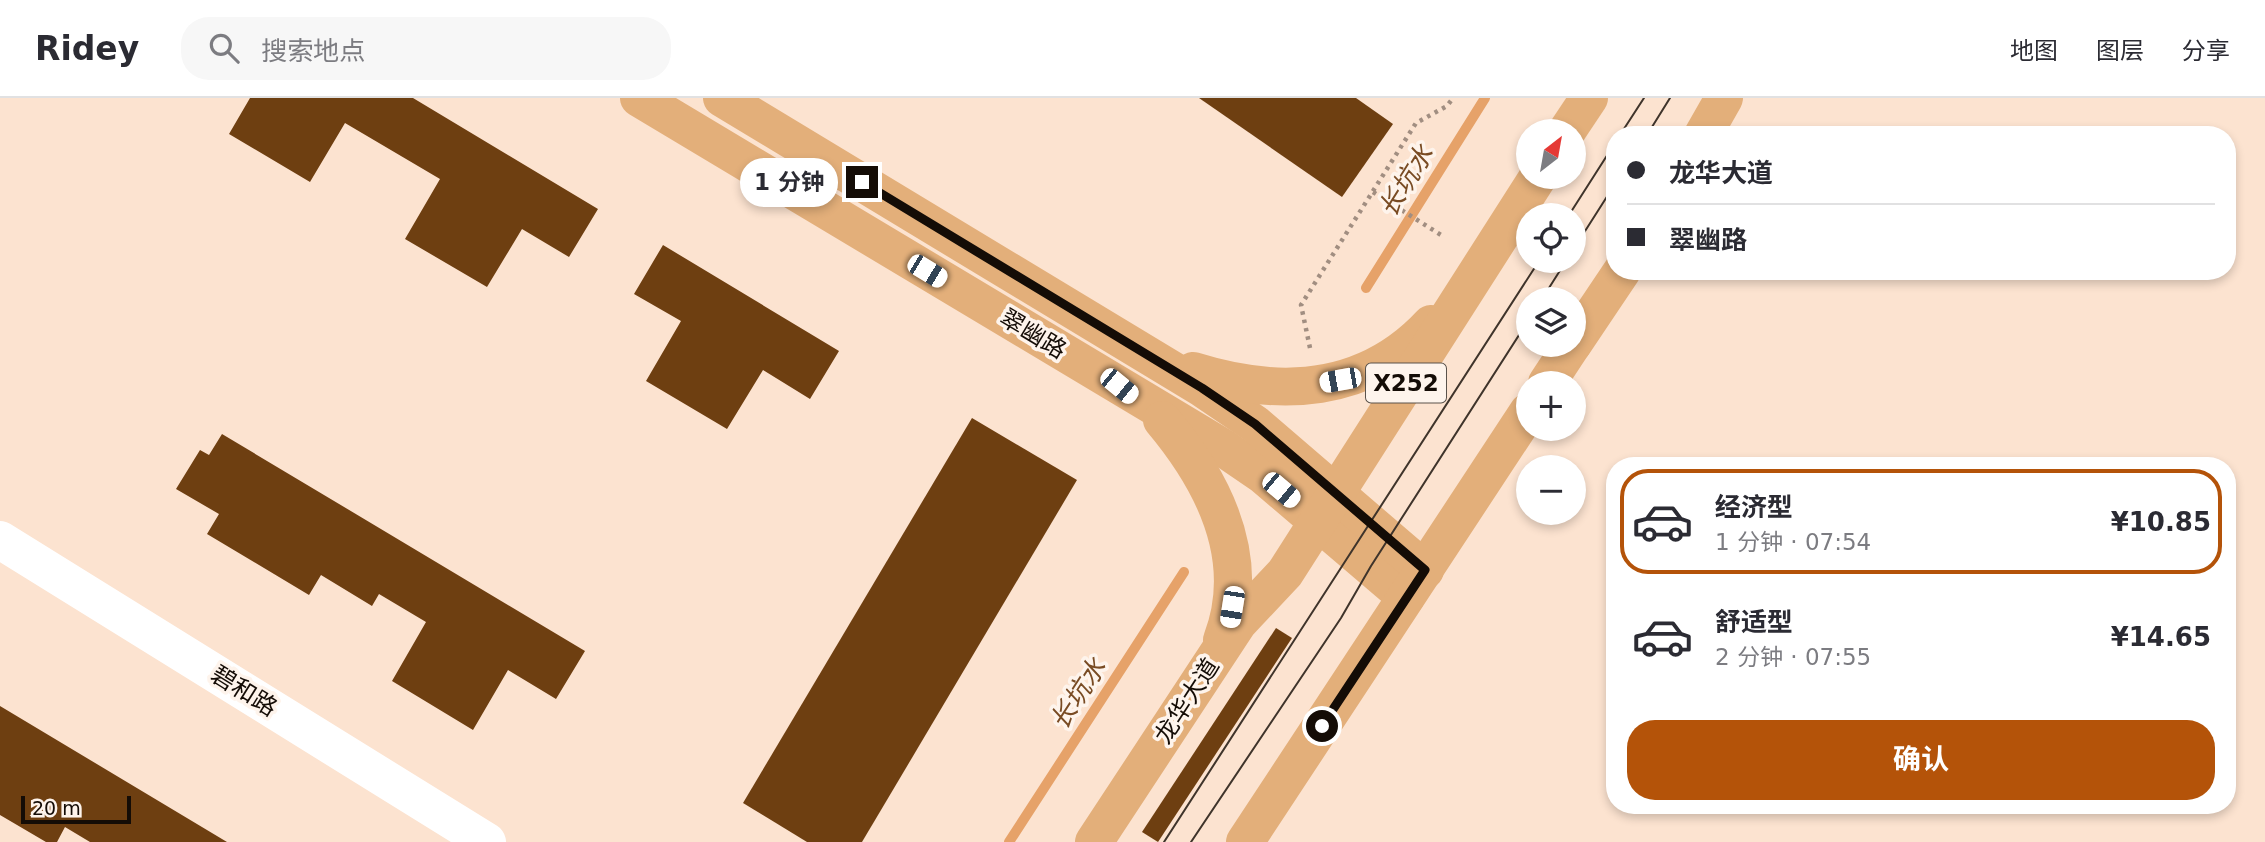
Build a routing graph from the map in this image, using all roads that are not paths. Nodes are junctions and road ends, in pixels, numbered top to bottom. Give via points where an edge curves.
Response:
1 (639, 98) edge
2 (722, 98) edge
3 (1589, 98) edge
4 (1575, 119) edge
5 (1530, 189) edge
6 (1477, 272) junction
7 (1616, 280) edge
8 (1586, 325) edge
9 (1142, 351) junction
10 (1119, 386) junction
11 (1516, 430) edge
12 (1326, 507) junction
13 (0, 540) edge
14 (1415, 584) junction
15 (1216, 657) junction
16 (487, 842) edge
17 (1094, 842) edge
18 (1245, 842) edge

1 - 10 main road, 翠幽路
2 - 9 main road, 翠幽路
3 - 4 main road
5 - 6 main road, 龙华大道 / X252
6 - 9 main road via 1398,353 1340,380 1298,388 1227,382
6 - 12 main road, 龙华大道 / X252
7 - 8 main road
9 - 12 main road, 翠幽路 via 1255,424
10 - 12 main road, 翠幽路 via 1263,475
10 - 15 main road via 1160,419 1183,445 1216,503 1233,559 1234,593 1230,621
11 - 14 main road
12 - 14 main road, 翠幽路
12 - 15 main road, 龙华大道 / X252 via 1285,573 1238,623
13 - 16 street, 碧和路
14 - 18 main road
15 - 17 main road, 龙华大道 / X252

